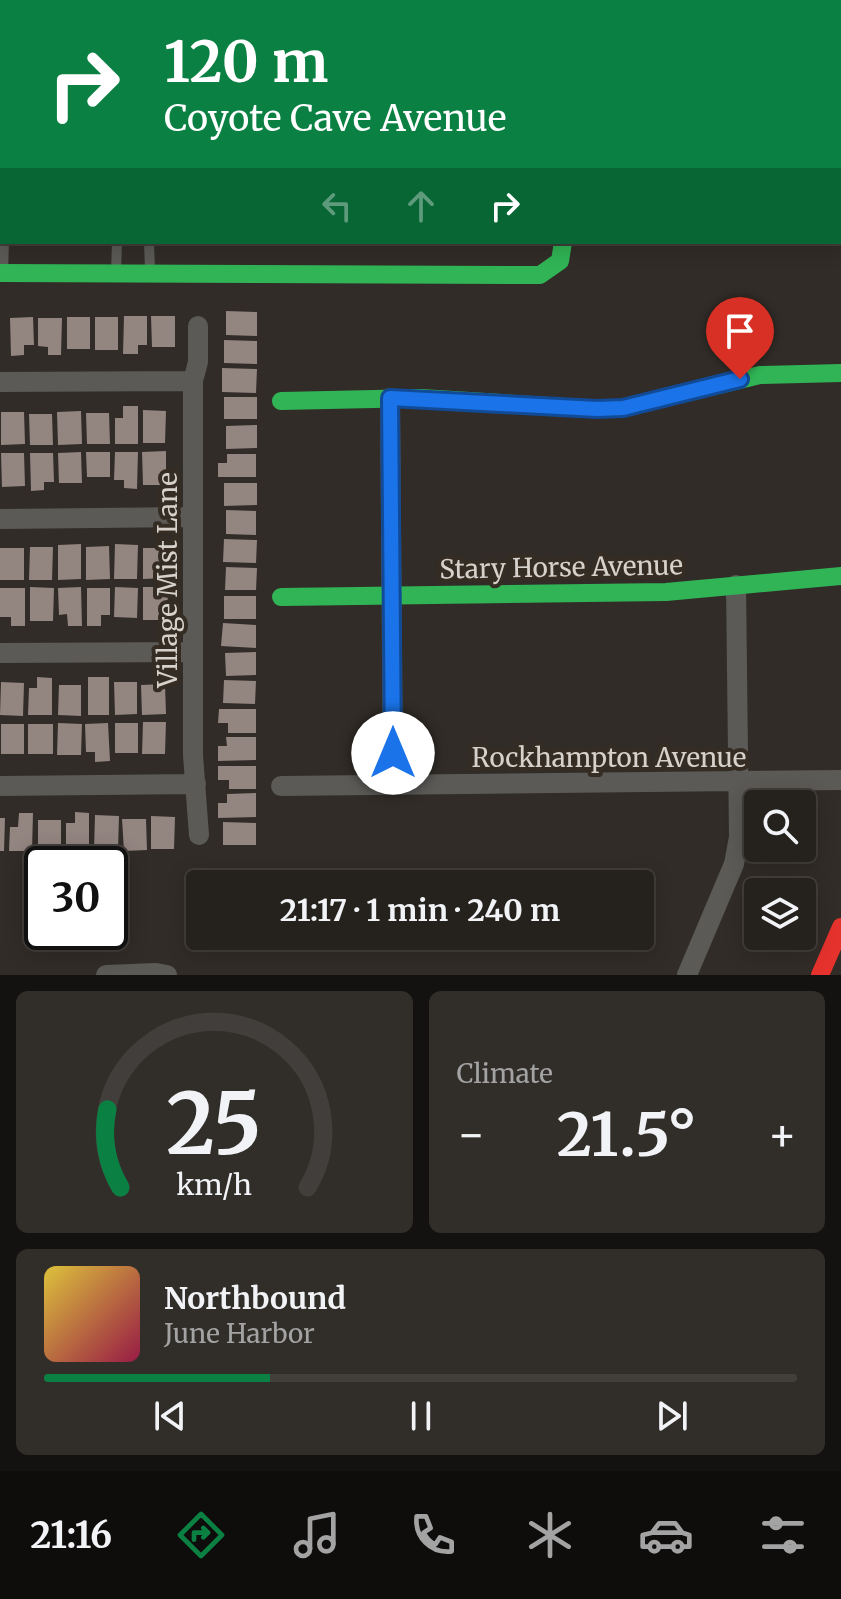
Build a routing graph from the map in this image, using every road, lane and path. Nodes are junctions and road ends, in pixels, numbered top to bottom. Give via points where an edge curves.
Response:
1 (4, 244) edge
2 (117, 244) edge
3 (149, 244) edge
4 (563, 244) edge
5 (116, 272) junction
6 (150, 272) junction
7 (1, 273) edge
8 (198, 326) dead end
9 (841, 373) edge
10 (193, 381) junction
11 (0, 382) edge
12 (390, 398) junction
13 (281, 401) dead end
14 (193, 517) junction
15 (0, 519) edge
16 (841, 576) edge
17 (736, 585) junction
18 (392, 596) junction
19 (281, 597) dead end
20 (193, 652) junction
21 (0, 653) edge
22 (841, 780) edge
23 (738, 782) junction
24 (196, 784) junction
25 (393, 785) junction
26 (0, 786) edge
27 (281, 786) dead end
28 (199, 835) dead end
29 (841, 927) edge
30 (106, 975) edge
31 (167, 975) edge
32 (687, 975) edge
33 (820, 975) edge

1 - 7 lane
2 - 5 lane
3 - 6 lane
4 - 6 street via 560,261 540,275
5 - 6 street
5 - 7 street
8 - 10 street, Village Mist Lane
9 - 12 street via 760,375 623,408
10 - 11 street
10 - 14 street, Village Mist Lane
12 - 13 street
12 - 18 street
14 - 15 street
14 - 20 street, Village Mist Lane
16 - 17 street, Stary Horse Avenue
17 - 18 street, Stary Horse Avenue via 666,592
17 - 23 street
18 - 19 street, Stary Horse Avenue
18 - 25 street
20 - 21 street
20 - 24 street, Village Mist Lane
22 - 23 street, Rockhampton Avenue
23 - 25 street, Rockhampton Avenue
23 - 32 street via 734,864
24 - 26 street
24 - 28 street, Village Mist Lane
25 - 27 street, Rockhampton Avenue
29 - 33 street
30 - 31 street

